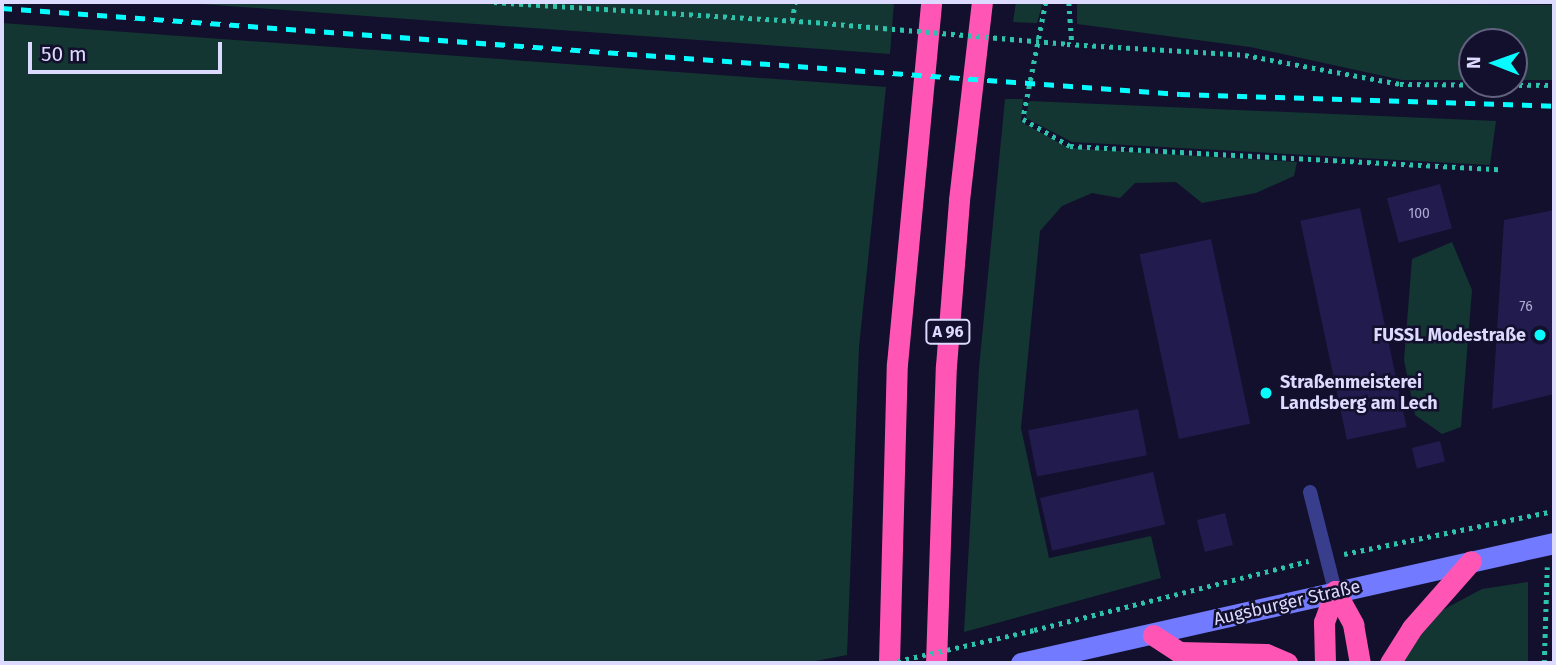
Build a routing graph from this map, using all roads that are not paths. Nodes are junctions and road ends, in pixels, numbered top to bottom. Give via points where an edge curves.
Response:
1 (931, 2) edge
2 (982, 2) edge
3 (1310, 492) dead end
4 (1554, 543) edge
5 (1471, 561) junction
6 (1335, 591) junction
7 (1153, 635) junction
8 (1029, 661) edge
9 (889, 663) edge
10 (936, 663) edge
11 (1286, 663) edge
12 (1325, 663) edge
13 (1360, 663) edge
14 (1390, 663) edge

1 - 9 highway, A 96 via 897,364
2 - 10 highway, A 96 via 958,200 946,366
3 - 6 lane
4 - 5 main road, Augsburger Straße
5 - 6 main road, Augsburger Straße
5 - 14 highway via 1412,628
6 - 7 main road, Augsburger Straße
6 - 12 highway via 1324,622
6 - 13 highway via 1353,624
7 - 8 main road, Augsburger Straße
7 - 11 highway via 1179,652 1266,654

